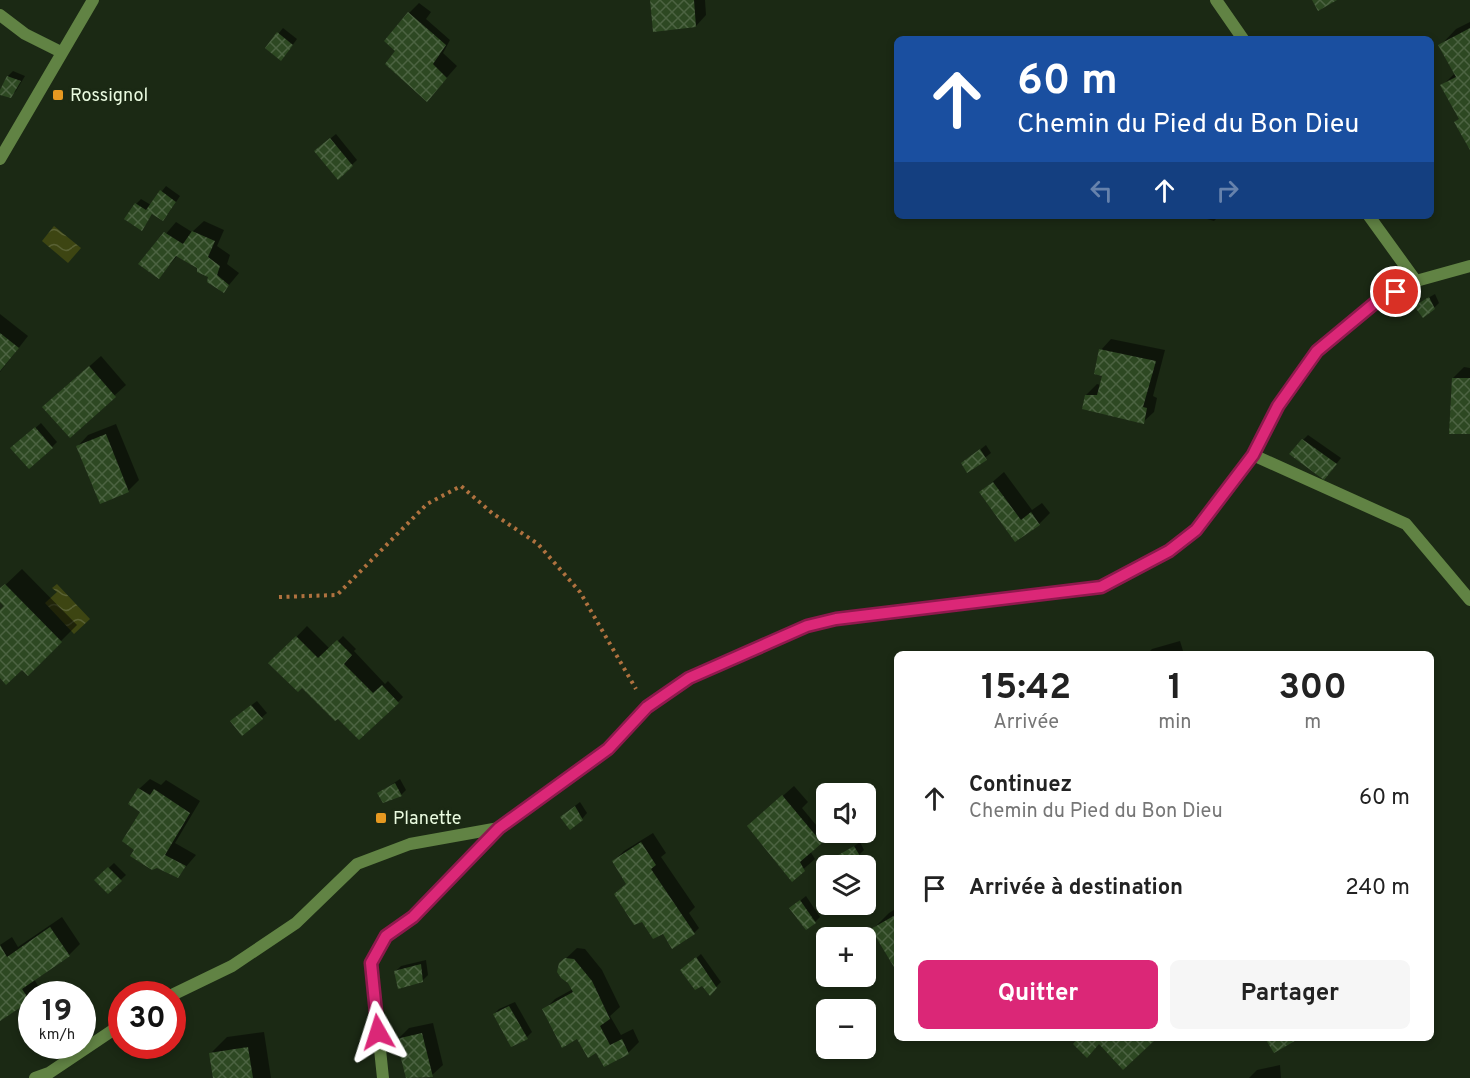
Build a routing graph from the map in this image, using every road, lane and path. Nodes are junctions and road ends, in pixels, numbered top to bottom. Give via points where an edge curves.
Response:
1 (93, 0) edge
2 (1216, 0) edge
3 (0, 15) edge
4 (1241, 36) edge
5 (61, 52) junction
6 (0, 159) edge
7 (1371, 219) edge
8 (1470, 266) edge
9 (1416, 281) junction
10 (1253, 455) junction
11 (279, 597) dead end
12 (1470, 600) edge
13 (647, 707) junction
14 (499, 828) junction
15 (186, 988) edge
16 (108, 1033) edge
17 (35, 1078) edge
18 (383, 1078) edge

1 - 5 street
2 - 4 street
3 - 5 street via 25,34
5 - 6 street
7 - 9 street
8 - 9 street
9 - 10 street via 1376,302 1317,351 1278,406
10 - 12 street via 1406,524
10 - 13 street via 1196,530 1169,551 1101,587 836,619 807,626 689,678
11 - 13 path via 337,595 427,504 461,486 538,544 580,592
13 - 14 street via 608,749
14 - 15 street via 410,844 357,864 296,923 232,966
14 - 18 street via 413,917 386,936 371,963
16 - 17 street via 49,1073

